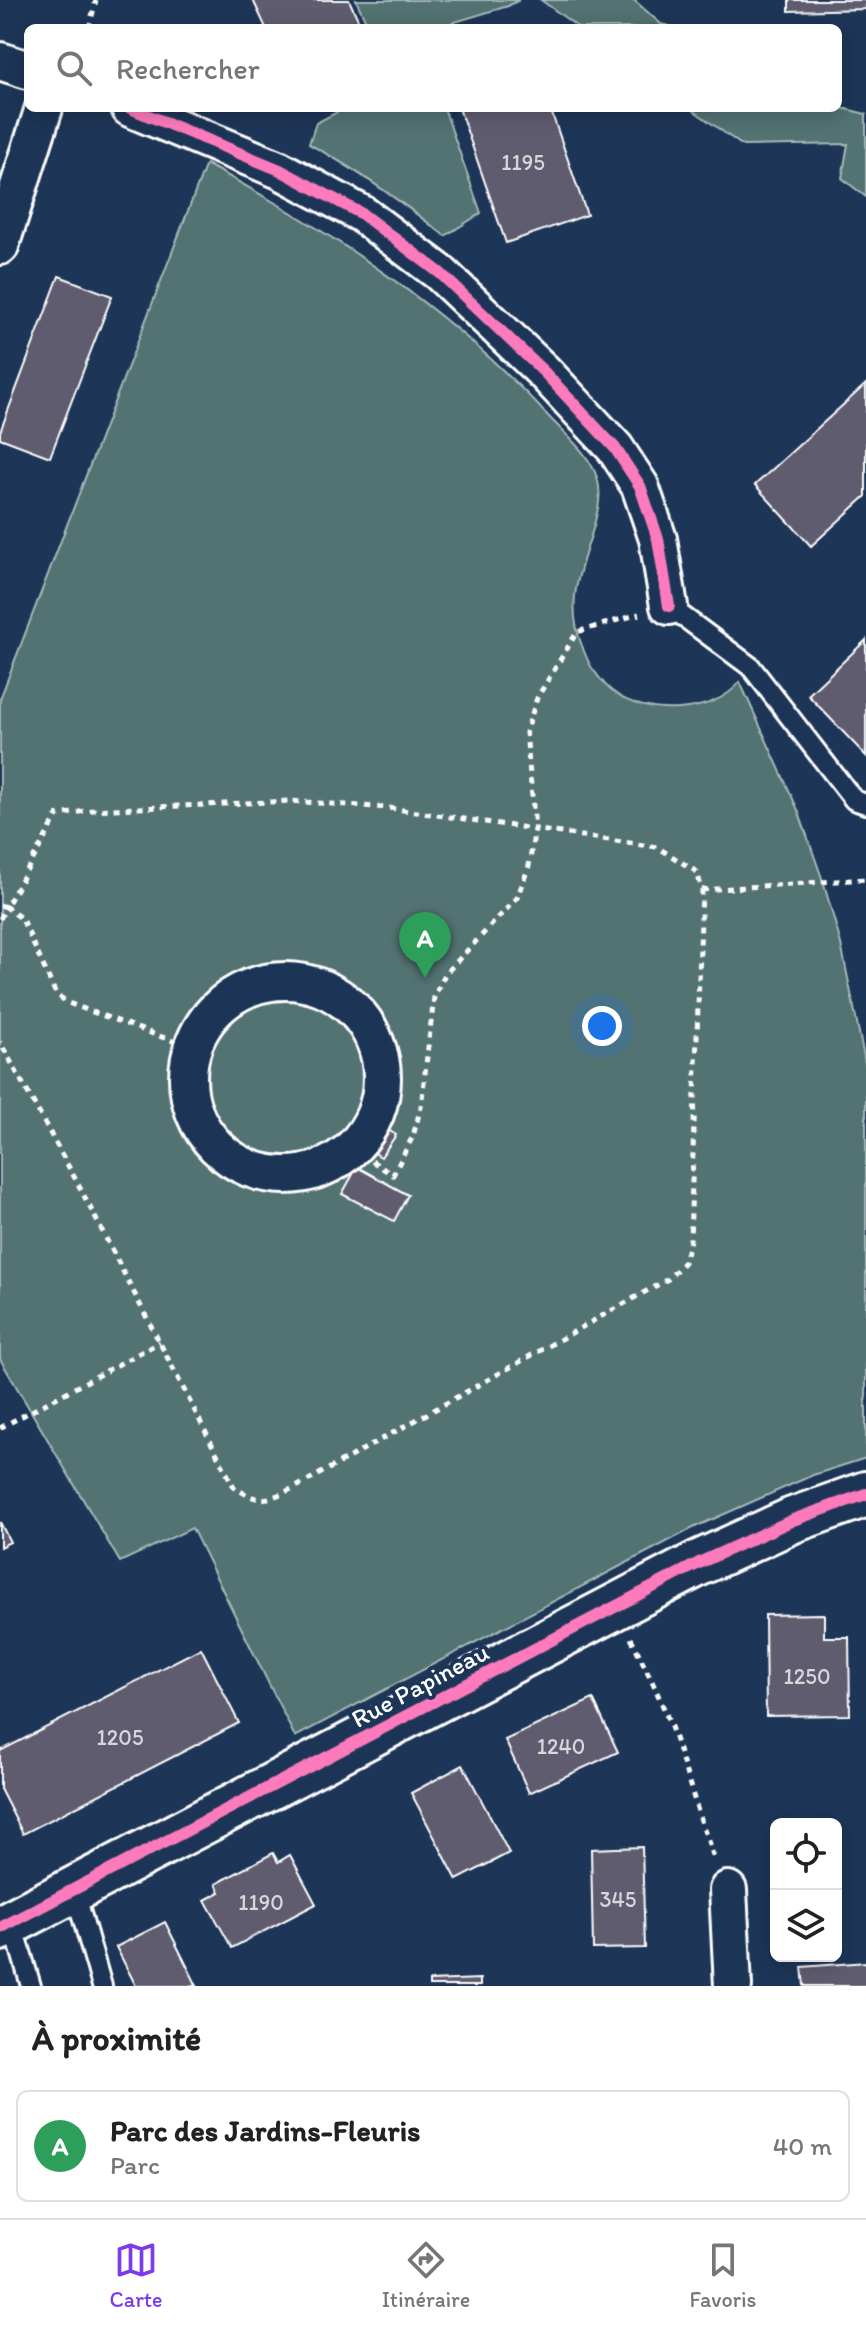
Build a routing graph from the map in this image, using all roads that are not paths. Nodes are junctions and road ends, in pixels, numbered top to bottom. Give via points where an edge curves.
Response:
1 (0, 61) edge
2 (24, 69) edge
3 (43, 112) edge
4 (140, 112) edge
5 (0, 246) edge
6 (669, 606) joint
7 (866, 804) edge
8 (352, 1148) joint
9 (866, 1494) edge
10 (74, 1889) junction
11 (728, 1890) road end
12 (6, 1924) edge
13 (31, 1986) edge
14 (102, 1986) edge
15 (733, 1986) edge

1 - 2 street
3 - 5 street
4 - 6 street via 280,170 362,214 440,273 615,448 640,486 658,539
6 - 7 lane via 751,667 854,800
8 - 8 street via 328,1165 275,1175 239,1163 209,1139 198,1123 188,1086 192,1048 213,1012 247,988 287,981 308,984 345,1002 365,1025 382,1073 375,1113
9 - 10 street, Rue Papineau via 749,1539
10 - 12 street, Rue Papineau
10 - 14 lane
11 - 15 street
12 - 13 lane

